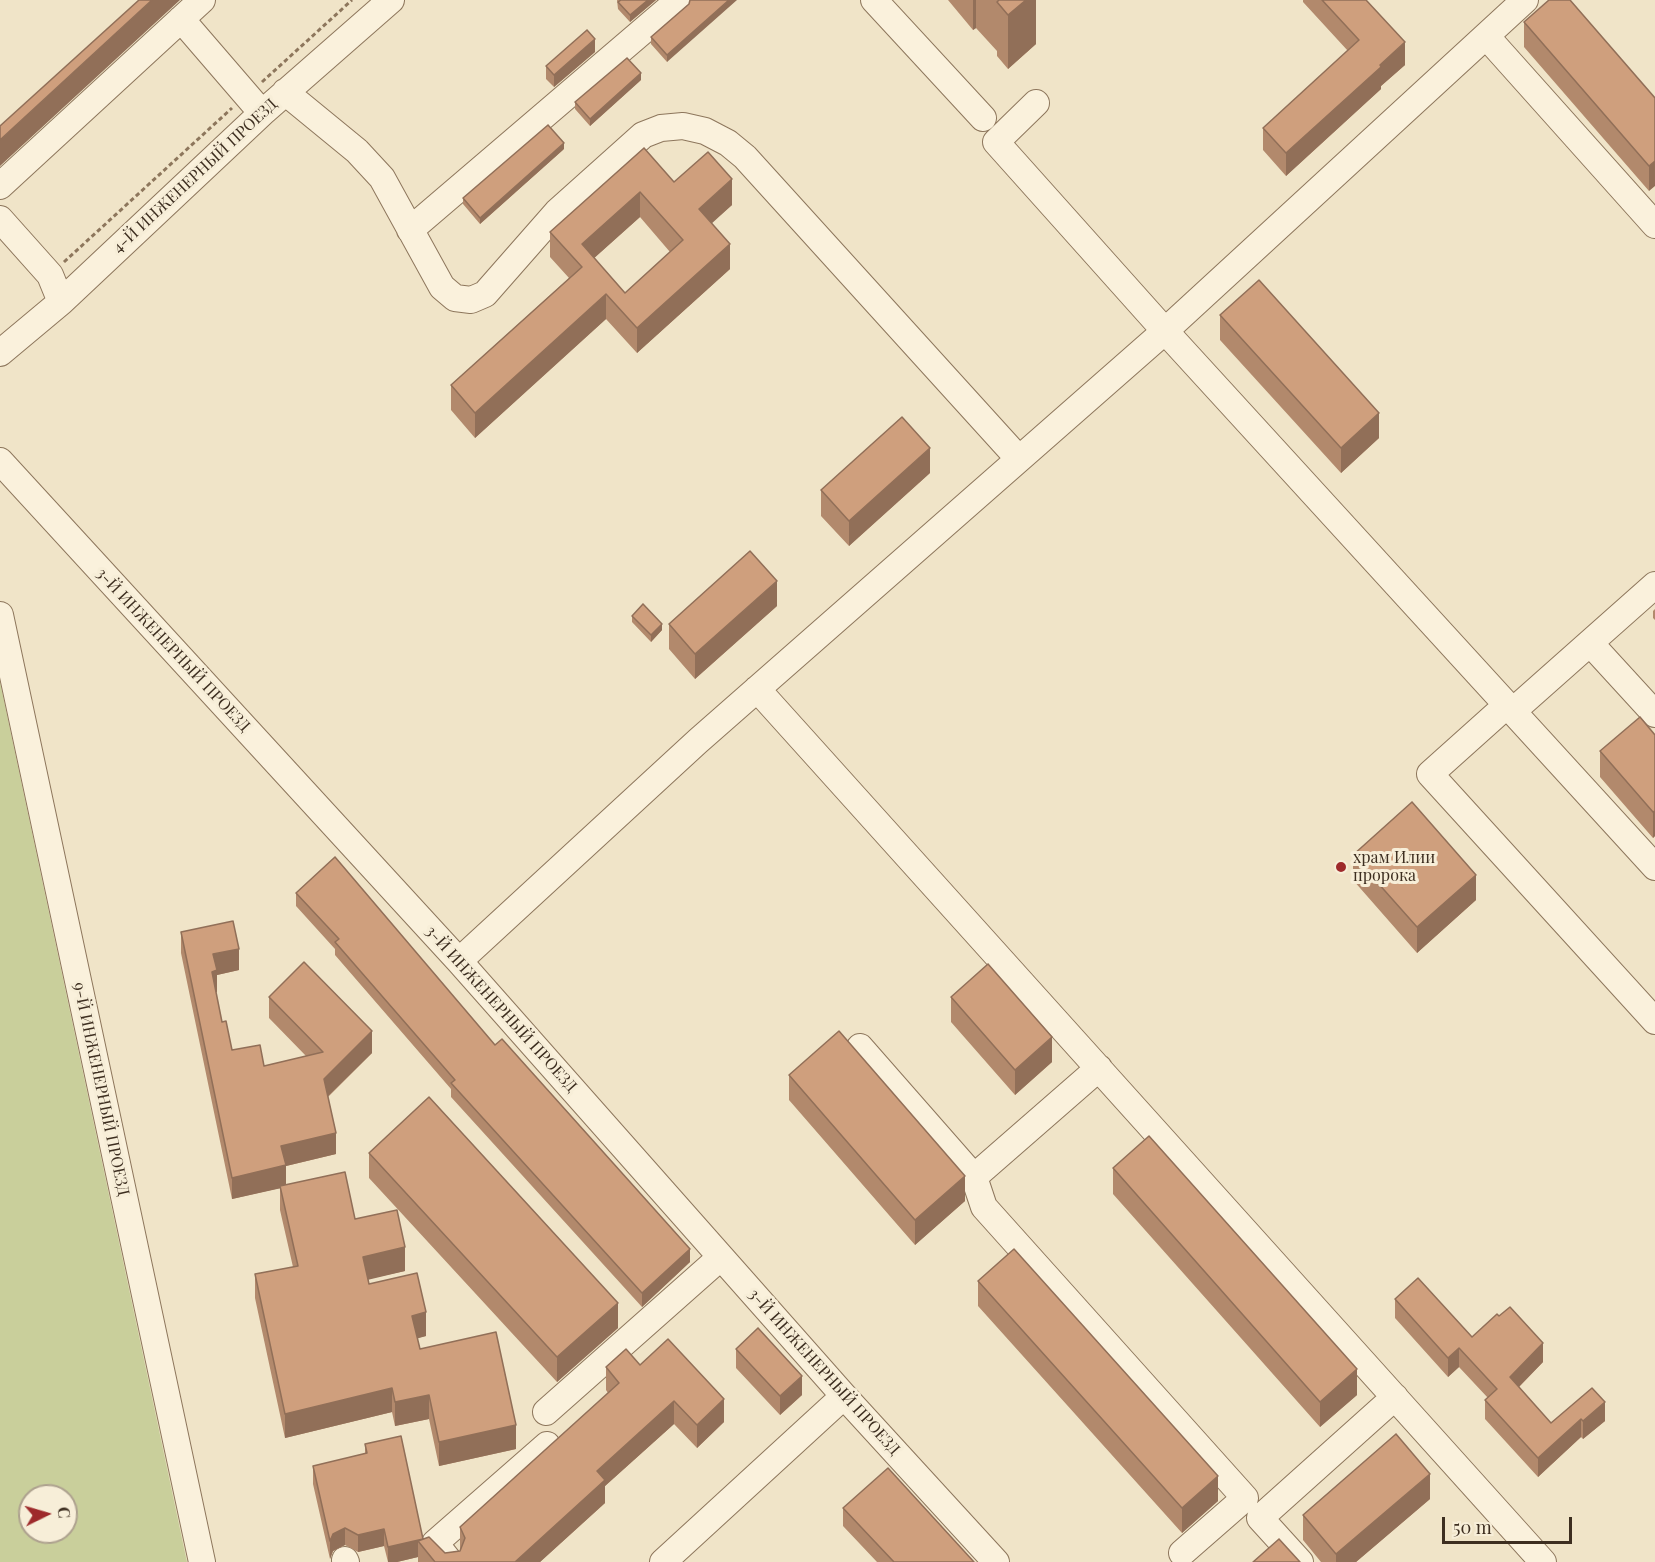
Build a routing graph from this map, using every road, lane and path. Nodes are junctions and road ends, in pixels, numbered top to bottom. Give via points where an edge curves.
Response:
1 (202, 0) edge
2 (352, 0) edge
3 (391, 0) edge
4 (679, 0) edge
5 (874, 0) edge
6 (1525, 0) edge
7 (181, 19) junction
8 (1486, 36) junction
9 (285, 92) junction
10 (1036, 103) dead end
11 (254, 104) junction
12 (983, 118) dead end
13 (0, 186) edge
14 (0, 219) edge
15 (1655, 225) edge
16 (410, 230) junction
17 (50, 275) junction
18 (61, 302) junction
19 (1165, 330) junction
20 (0, 353) edge
21 (1019, 459) junction
22 (0, 461) edge
23 (1655, 585) edge
24 (0, 615) edge
25 (1590, 643) junction
26 (757, 689) junction
27 (1510, 708) junction
28 (1655, 714) edge
29 (1655, 867) edge
30 (459, 961) junction
31 (1655, 1021) edge
32 (860, 1047) dead end
33 (1099, 1068) junction
34 (974, 1177) junction
35 (721, 1257) junction
36 (844, 1396) junction
37 (1395, 1397) junction
38 (546, 1412) dead end
39 (547, 1445) edge
40 (1182, 1553) dead end
41 (202, 1562) edge
42 (450, 1562) edge
43 (663, 1562) edge
44 (996, 1562) edge
45 (1300, 1562) edge
46 (1543, 1562) edge

1 - 7 street
2 - 11 path
3 - 9 street, 4-Й ИНЖЕНЕРНЫЙ ПРОЕЗД
4 - 16 street
5 - 12 street
6 - 8 street
7 - 11 street
7 - 13 street
8 - 15 street
8 - 19 street
9 - 11 street, 4-Й ИНЖЕНЕРНЫЙ ПРОЕЗД
9 - 16 street via 357,151 382,178
10 - 19 street via 996,142
11 - 17 path
11 - 18 street, 4-Й ИНЖЕНЕРНЫЙ ПРОЕЗД
14 - 17 street
16 - 21 street via 442,288 455,298 471,300 484,294 557,212 643,135 683,126 705,131 745,157
17 - 18 street
18 - 20 street, 4-Й ИНЖЕНЕРНЫЙ ПРОЕЗД
19 - 21 street
19 - 27 street
21 - 26 street
22 - 30 street, 3-Й ИНЖЕНЕРНЫЙ ПРОЕЗД
23 - 25 street
24 - 41 street, 9-Й ИНЖЕНЕРНЫЙ ПРОЕЗД
25 - 27 street
25 - 28 street
26 - 30 street
26 - 33 street
27 - 29 street
27 - 31 street via 1430,774
30 - 35 street, 3-Й ИНЖЕНЕРНЫЙ ПРОЕЗД
32 - 34 street
33 - 34 street
33 - 37 street
34 - 40 street via 984,1207 1245,1498
35 - 36 street, 3-Й ИНЖЕНЕРНЫЙ ПРОЕЗД
35 - 38 street
36 - 43 street
36 - 44 street, 3-Й ИНЖЕНЕРНЫЙ ПРОЕЗД
37 - 45 street via 1260,1518
37 - 46 street
39 - 42 street via 435,1543

